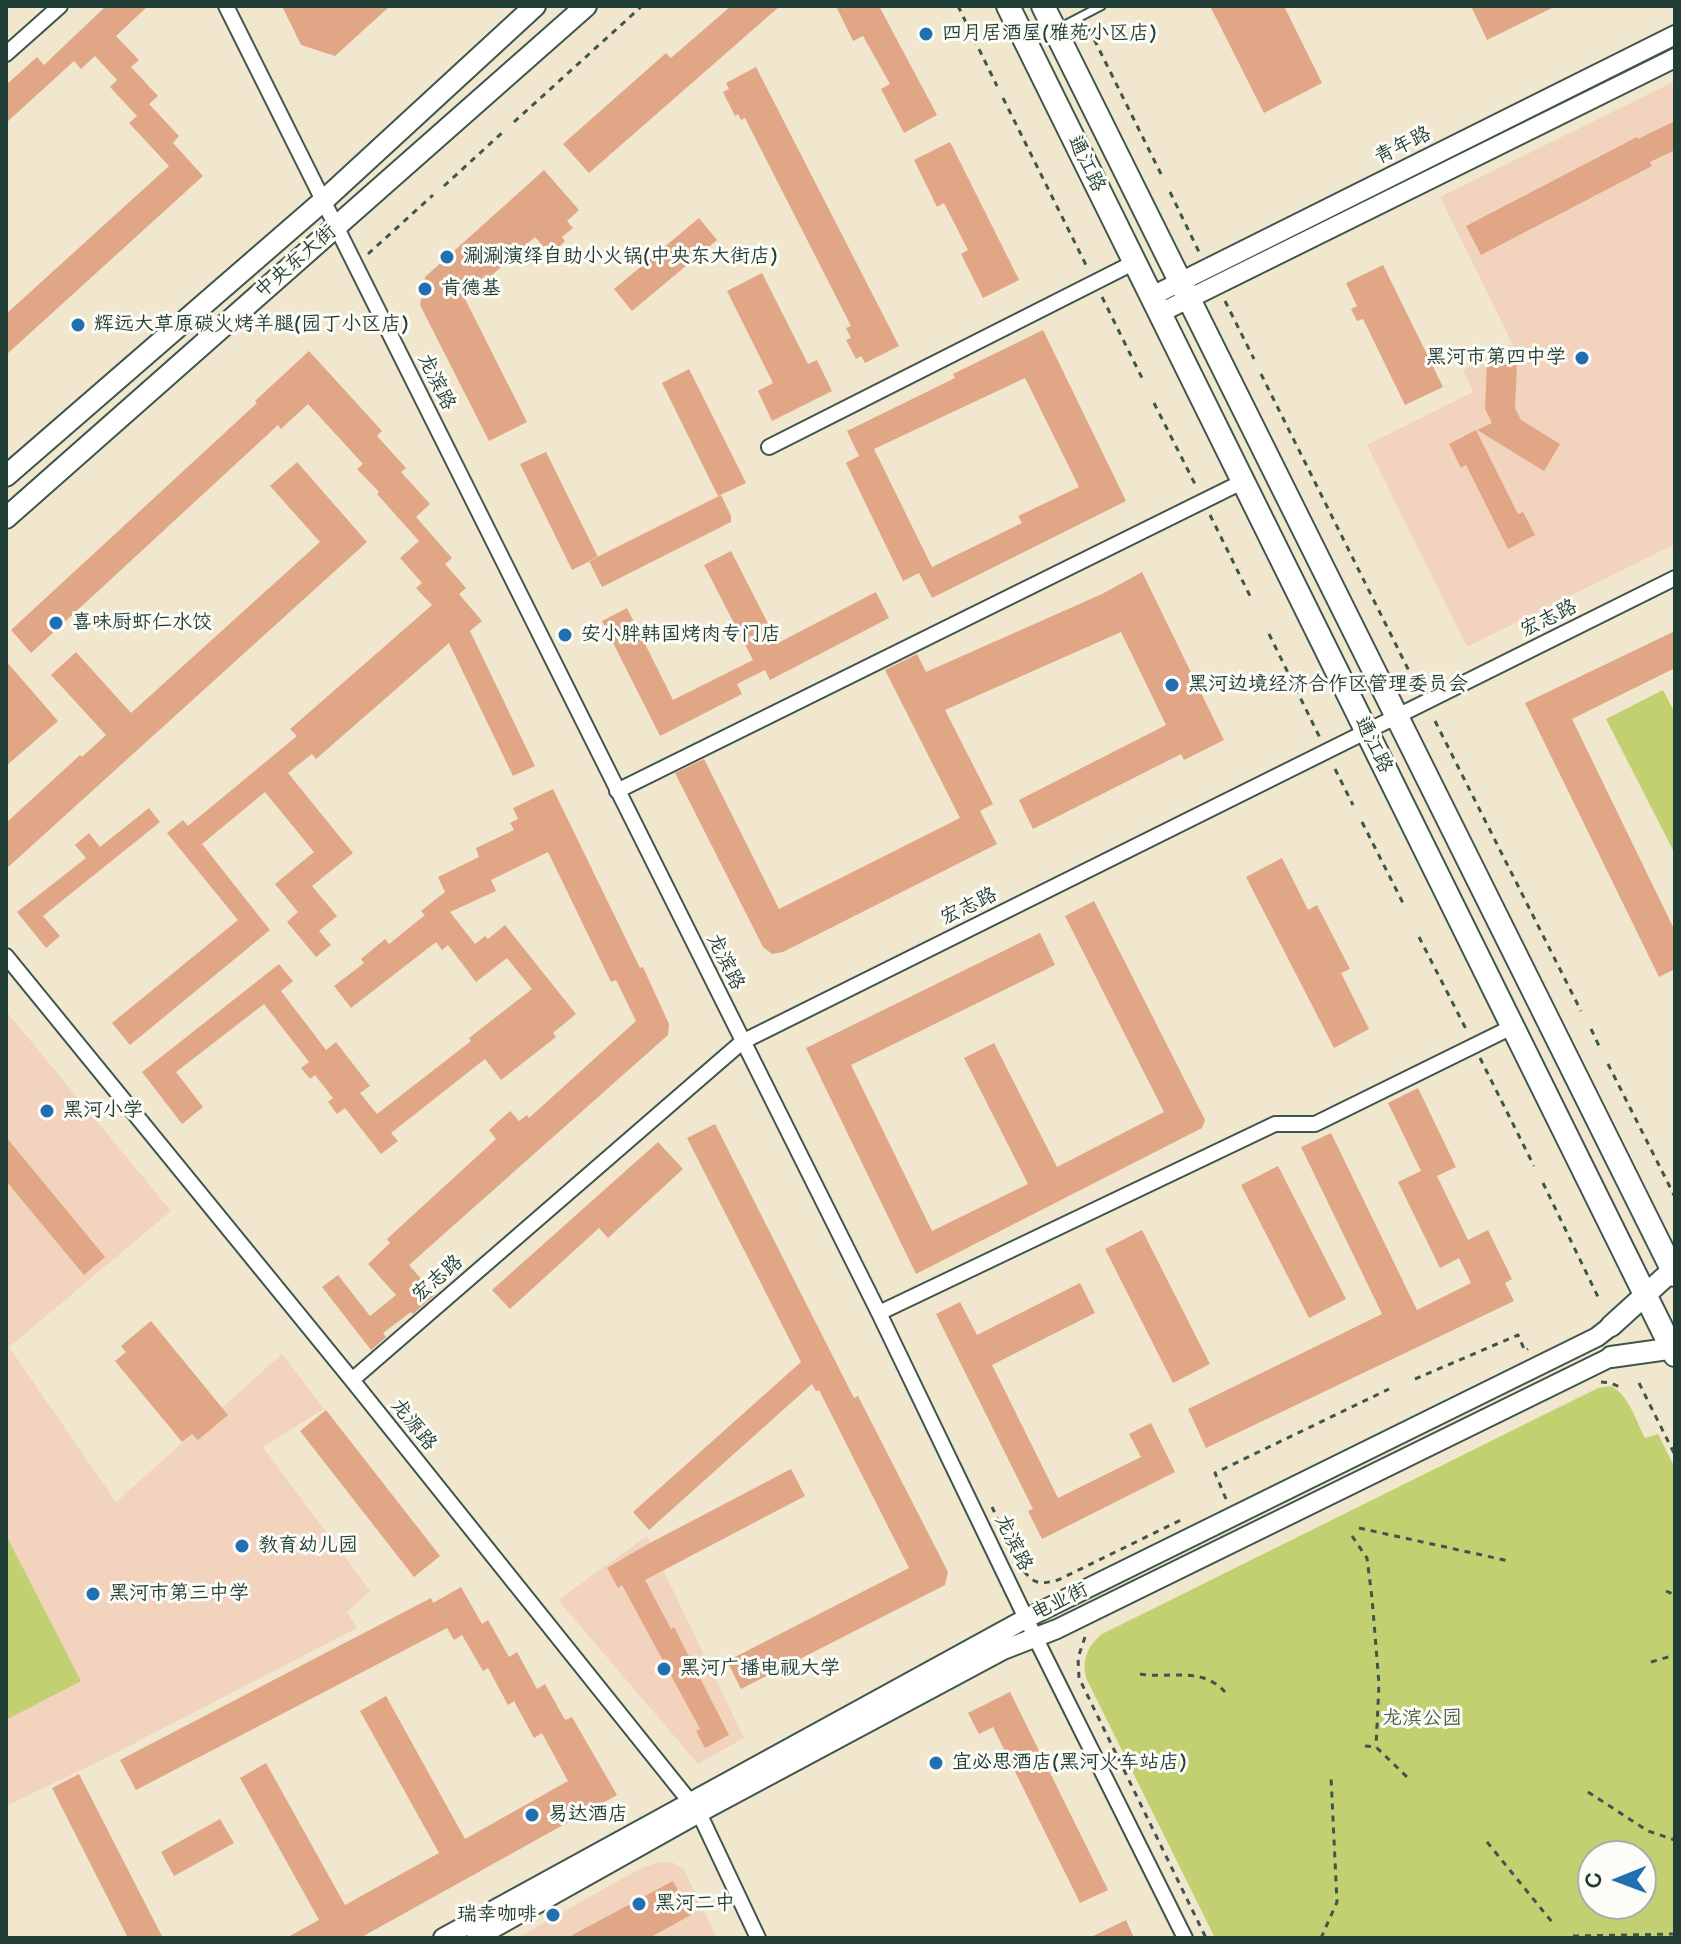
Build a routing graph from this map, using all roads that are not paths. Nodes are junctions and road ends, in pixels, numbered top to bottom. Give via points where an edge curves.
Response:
1 (60, 6) edge
2 (226, 6) edge
3 (535, 6) edge
4 (586, 6) edge
5 (1008, 6) edge
6 (1043, 6) edge
7 (1101, 6) edge
8 (1055, 31) junction
9 (1675, 35) edge
10 (6, 54) edge
11 (1675, 58) edge
12 (323, 201) junction
13 (336, 227) junction
14 (1135, 262) junction
15 (1184, 290) junction
16 (1156, 305) junction
17 (769, 447) dead end
18 (6, 476) edge
19 (1242, 482) junction
20 (6, 518) edge
21 (1675, 578) edge
22 (1397, 716) junction
23 (1366, 732) junction
24 (617, 791) junction
25 (6, 956) edge
26 (1512, 1027) junction
27 (742, 1042) junction
28 (1674, 1271) edge
29 (1645, 1295) junction
30 (879, 1313) junction
31 (1611, 1326) joint
32 (1674, 1351) edge
33 (1611, 1357) joint
34 (352, 1380) junction
35 (1027, 1618) junction
36 (1036, 1639) junction
37 (694, 1807) junction
38 (443, 1938) edge
39 (476, 1938) edge
40 (758, 1938) edge
41 (1185, 1938) edge

1 - 10 street
2 - 12 street, 龙滨路
3 - 12 main road, 中央东大街
4 - 13 main road, 中央东大街
5 - 14 main road, 通江路
6 - 8 main road, 通江路
7 - 8 lane
8 - 15 main road, 通江路
9 - 15 street, 青年路
11 - 15 street, 青年路
12 - 13 street, 龙滨路
12 - 18 main road, 中央东大街
13 - 20 main road, 中央东大街
13 - 24 street, 龙滨路
14 - 16 main road, 通江路
14 - 17 street
15 - 16 street, 青年路
15 - 22 main road, 通江路
16 - 19 main road, 通江路
19 - 23 main road, 通江路
19 - 24 street
21 - 22 street, 宏志路
22 - 23 street, 宏志路
22 - 28 main road, 通江路
23 - 26 main road, 通江路
23 - 27 street, 宏志路
24 - 27 street, 龙滨路
25 - 34 street, 龙源路
26 - 29 main road, 通江路
26 - 30 street via 1315,1124 1275,1124
27 - 30 street, 龙滨路
27 - 34 street, 宏志路
28 - 29 main road, 电业街
29 - 31 main road, 电业街
29 - 32 main road, 通江路
30 - 35 street, 龙滨路
31 - 35 street, 电业街
32 - 33 main road, 电业街
33 - 36 street, 电业街
34 - 37 street, 龙源路
35 - 36 street, 龙滨路
35 - 37 street, 电业街
36 - 37 street, 电业街 via 1003,1650
36 - 41 street, 龙滨路
37 - 38 street, 电业街
37 - 39 street, 电业街
37 - 40 street, 龙源路

